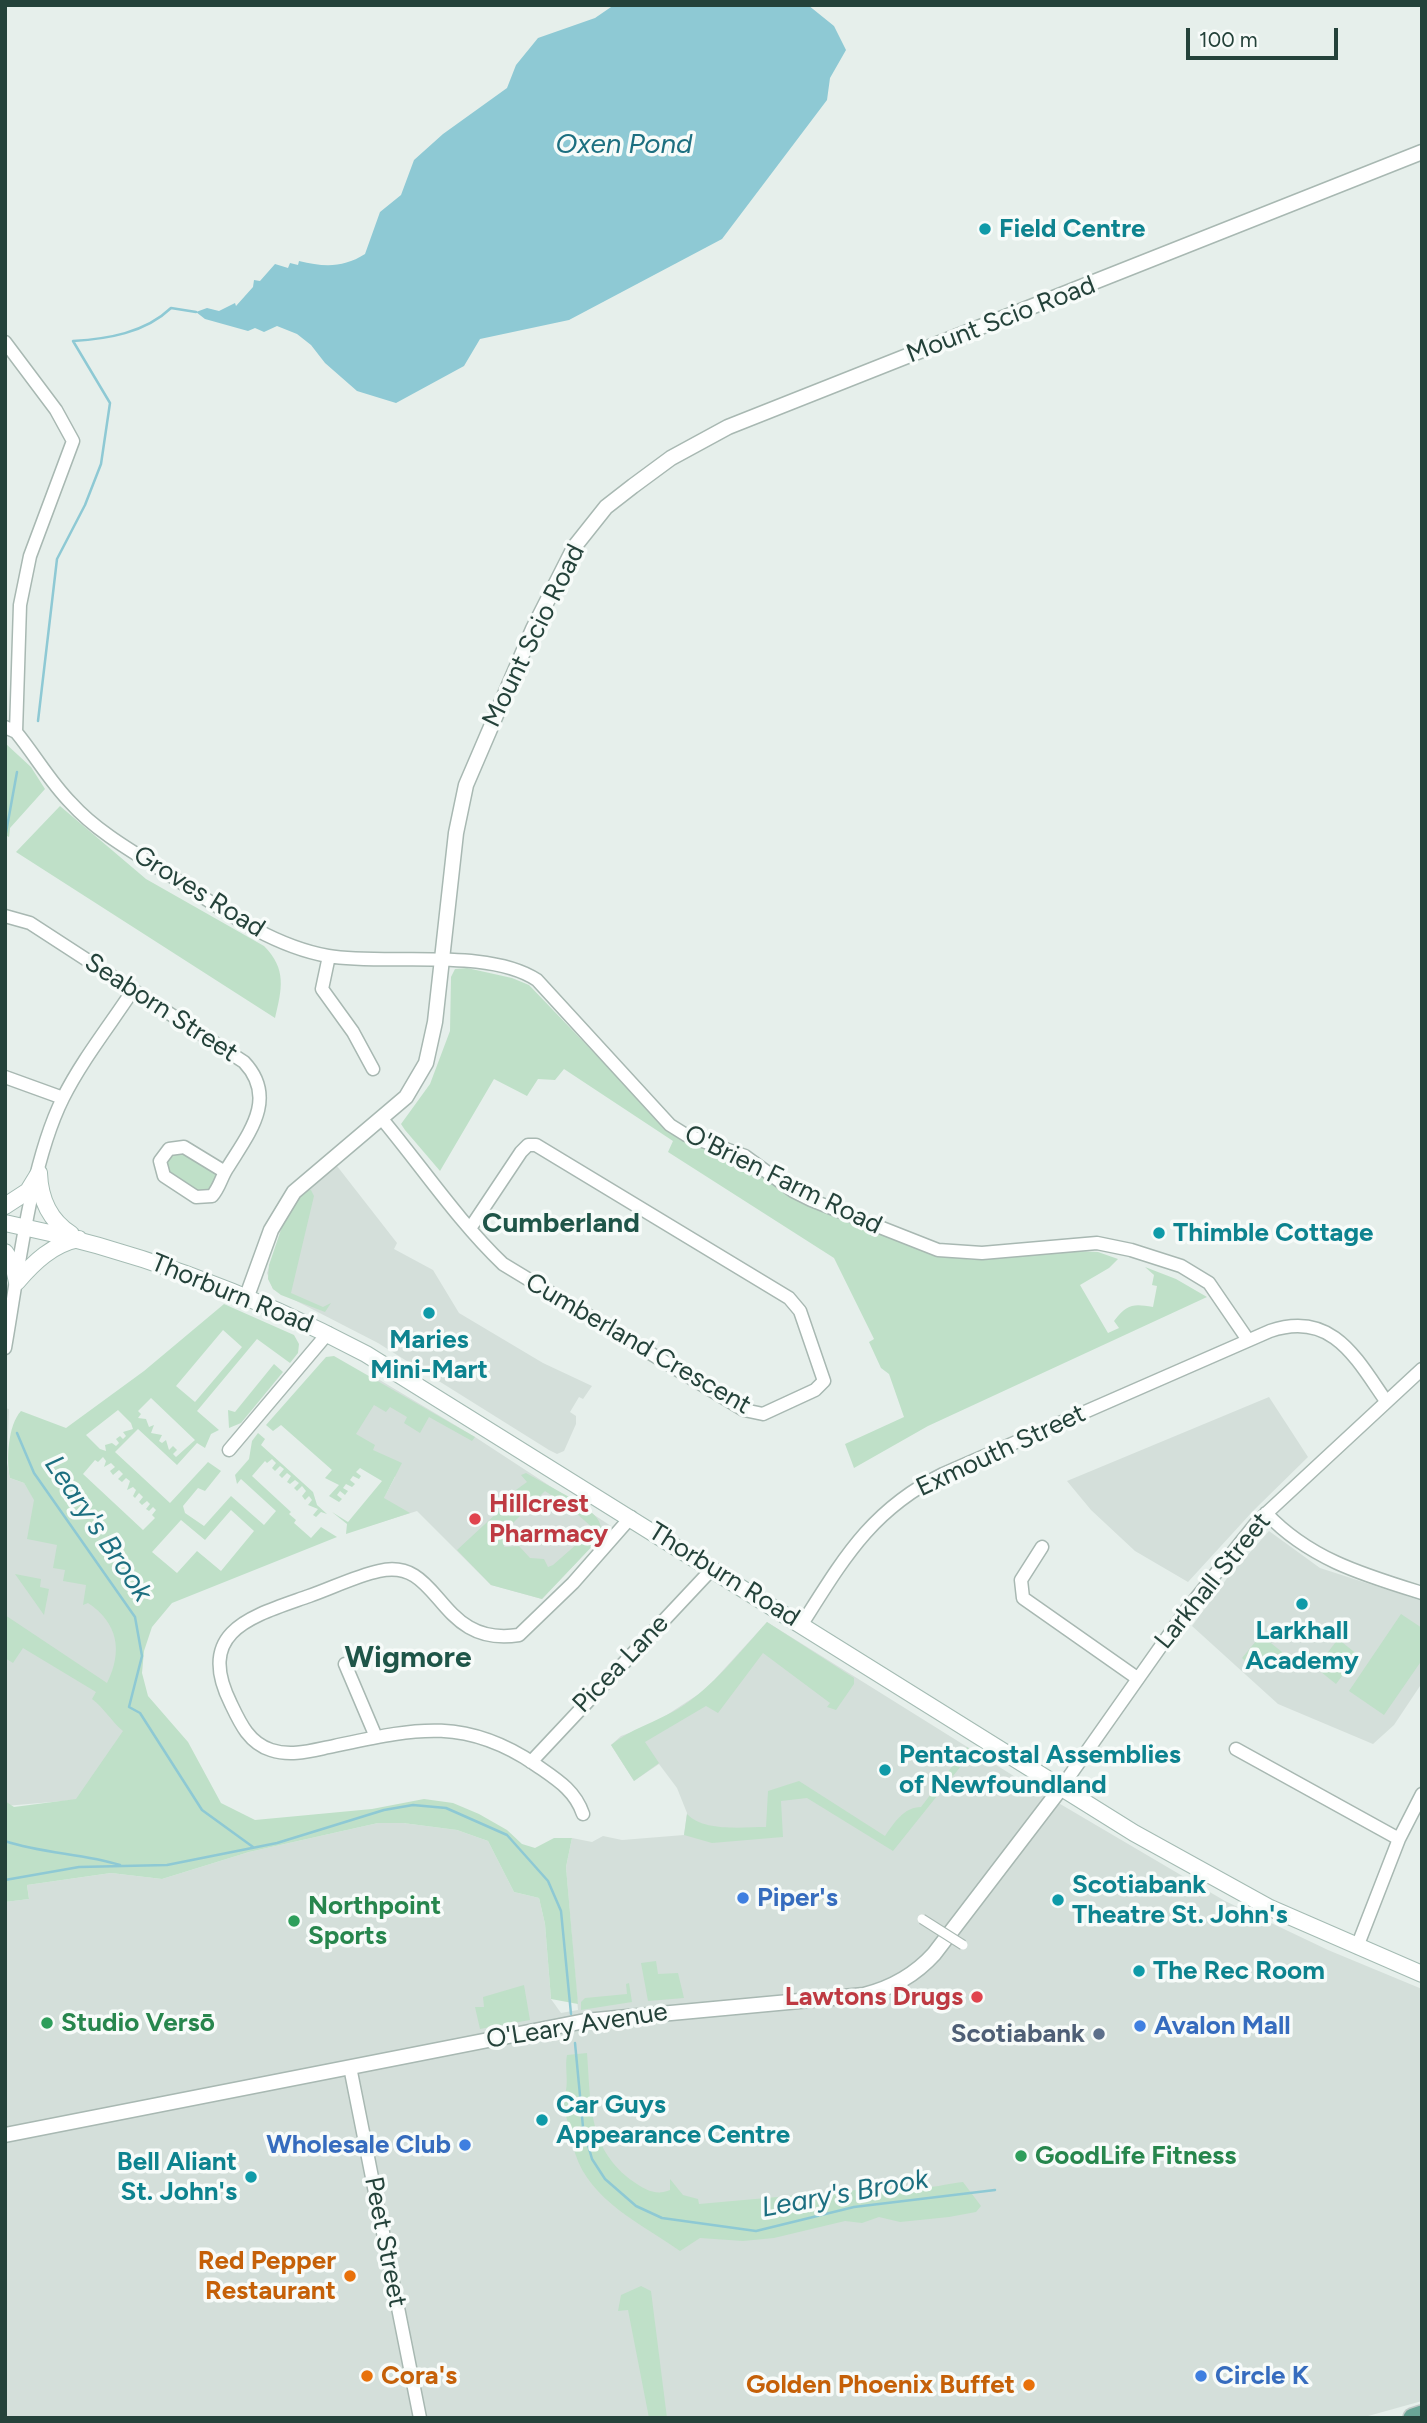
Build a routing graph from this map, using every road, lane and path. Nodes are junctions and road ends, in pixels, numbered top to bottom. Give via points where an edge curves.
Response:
1 (1422, 152) edge
2 (5, 342) edge
3 (11, 729) edge
4 (5, 916) edge
5 (329, 956) junction
6 (441, 961) junction
7 (133, 990) junction
8 (373, 1069) dead end
9 (5, 1077) edge
10 (63, 1098) junction
11 (382, 1119) junction
12 (225, 1171) junction
13 (39, 1173) junction
14 (5, 1206) edge
15 (5, 1223) edge
16 (27, 1227) junction
17 (471, 1227) junction
18 (79, 1239) junction
19 (5, 1252) edge
20 (17, 1282) junction
21 (247, 1296) junction
22 (328, 1334) junction
23 (1248, 1340) junction
24 (5, 1348) edge
25 (1422, 1369) edge
26 (1386, 1401) junction
27 (229, 1450) dead end
28 (1266, 1513) junction
29 (631, 1517) junction
30 (1042, 1547) dead end
31 (713, 1568) junction
32 (1422, 1593) edge
33 (802, 1624) junction
34 (345, 1664) dead end
35 (1138, 1678) junction
36 (376, 1737) junction
37 (1236, 1749) dead end
38 (531, 1762) junction
39 (1061, 1788) junction
40 (1422, 1794) edge
41 (583, 1814) dead end
42 (1399, 1839) junction
43 (922, 1919) dead end
44 (963, 1945) dead end
45 (1357, 1947) junction
46 (1422, 1974) edge
47 (349, 2067) junction
48 (5, 2135) edge
49 (1422, 2415) edge
50 (419, 2418) edge
51 (1413, 2418) edge

1 - 6 street, Mount Scio Road via 728,428 671,458 606,507 575,546 550,594 466,785
2 - 3 street via 56,410 73,441 30,556 20,605
3 - 5 street, Groves Road via 69,802 112,837 245,924 286,944
4 - 7 street, Seaborn Street via 30,923
5 - 6 street, Groves Road
5 - 8 street via 323,989 326,997
6 - 11 street, Mount Scio Road via 426,1063 406,1097
6 - 23 street, O'Brien Farm Road via 528,974 670,1125 745,1156 811,1200 938,1250 982,1253 1097,1243 1132,1250 1181,1266 1209,1283
7 - 10 street
7 - 12 street, Seaborn Street via 244,1062 257,1080 258,1118
9 - 10 street
10 - 13 street
11 - 17 street, Cumberland Crescent
11 - 21 street, Mount Scio Road via 294,1192 271,1230
12 - 12 street, Seaborn Street via 212,1196 196,1197 164,1175 160,1161 169,1149 184,1147
13 - 14 main road via 28,1191
13 - 16 street
13 - 18 main road via 48,1210 60,1227
15 - 16 main road, Thorburn Road
16 - 18 main road, Thorburn Road
16 - 20 street
17 - 17 street, Cumberland Crescent via 521,1152 536,1145 789,1298 800,1311 824,1381 815,1390 763,1414 750,1414 519,1274 494,1255
18 - 20 main road via 48,1252
18 - 21 main road, Thorburn Road
19 - 20 main road
20 - 24 street
21 - 22 main road, Thorburn Road
22 - 27 street
22 - 29 main road, Thorburn Road
23 - 26 street, Exmouth Street via 1290,1326 1327,1333 1351,1351
23 - 33 street, Exmouth Street via 943,1474 914,1491 870,1525
25 - 26 street, Larkhall Street
26 - 28 street, Larkhall Street
28 - 32 street via 1328,1562
28 - 35 street, Larkhall Street
29 - 31 main road, Thorburn Road
29 - 36 street via 519,1635 495,1637 471,1631 417,1577 381,1570 243,1621 223,1643 218,1671 221,1685 242,1728 267,1749 295,1754
30 - 35 street via 1021,1580 1023,1598
31 - 33 main road, Thorburn Road
31 - 38 street, Picea Lane
33 - 39 main road, Thorburn Road
34 - 36 street
35 - 39 street, Larkhall Street
36 - 38 street via 412,1730 460,1731 499,1743
37 - 42 street
38 - 41 street via 565,1786
39 - 45 main road, Thorburn Road via 1225,1885
39 - 47 street, O'Leary Avenue via 934,1954 893,1985 864,1995 585,2021
40 - 42 street
42 - 45 street
43 - 44 street, bridge
45 - 46 main road, Thorburn Road
47 - 48 street, O'Leary Avenue
47 - 50 street, Peet Street
49 - 51 main road

